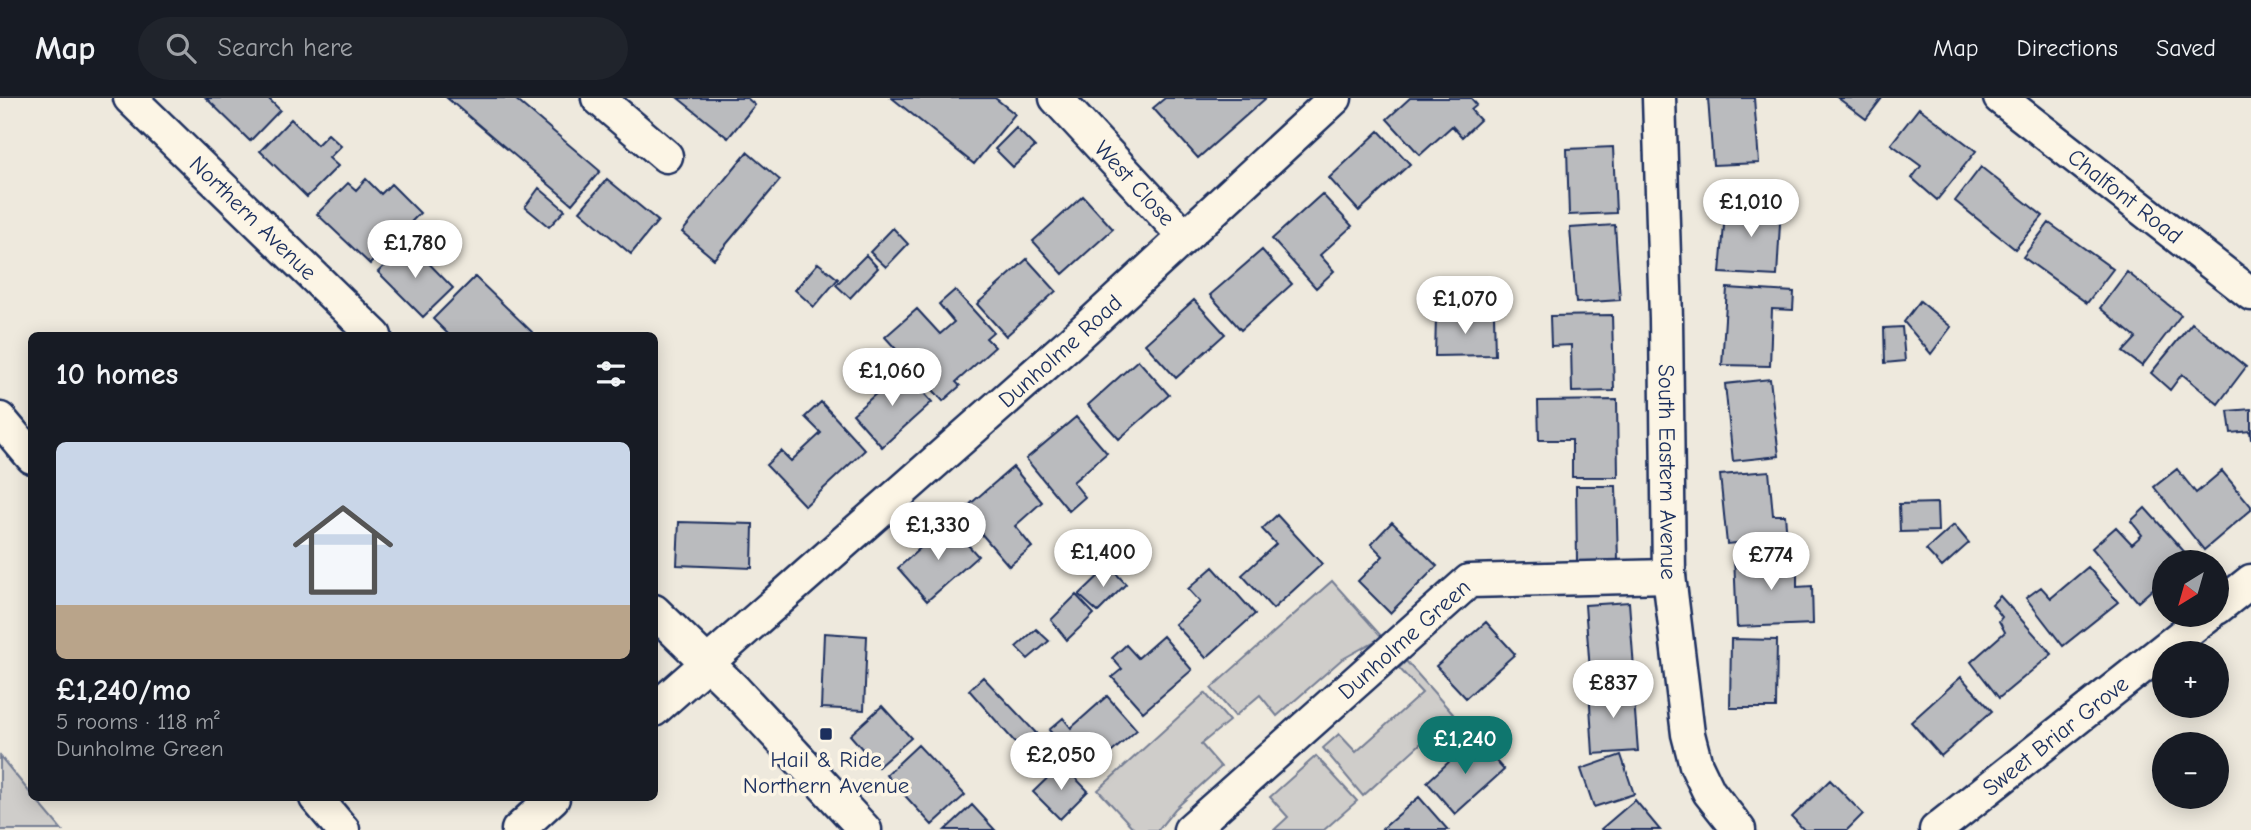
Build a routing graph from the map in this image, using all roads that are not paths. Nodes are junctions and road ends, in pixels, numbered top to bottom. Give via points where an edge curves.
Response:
1 (130, 98) edge
2 (598, 98) edge
3 (1056, 98) edge
4 (1335, 98) edge
5 (1659, 98) edge
6 (2000, 98) edge
7 (666, 156) dead end
8 (1184, 236) junction
9 (2251, 294) edge
10 (371, 332) edge
11 (0, 419) edge
12 (28, 452) edge
13 (1669, 576) junction
14 (2251, 581) edge
15 (2230, 598) edge
16 (658, 615) edge
17 (2193, 627) edge
18 (707, 663) junction
19 (658, 706) edge
20 (319, 801) edge
21 (550, 801) edge
22 (343, 830) edge
23 (518, 830) edge
24 (865, 830) edge
25 (1190, 830) edge
26 (1739, 830) edge
27 (1936, 830) edge

1 - 10 street, Northern Avenue
2 - 7 street
3 - 8 street, West Close
4 - 8 street, Dunholme Road
5 - 13 street, South Eastern Avenue
6 - 9 street, Chalfont Road
8 - 18 street, Dunholme Road via 1062,350
11 - 12 street
13 - 25 street, Dunholme Green via 1469,580
13 - 26 street, South Eastern Avenue via 1688,734 1696,765 1709,792
14 - 15 street
16 - 18 street
17 - 27 street, Sweet Briar Grove
18 - 19 street, Dunholme Road
18 - 24 street
20 - 22 street
21 - 23 street

